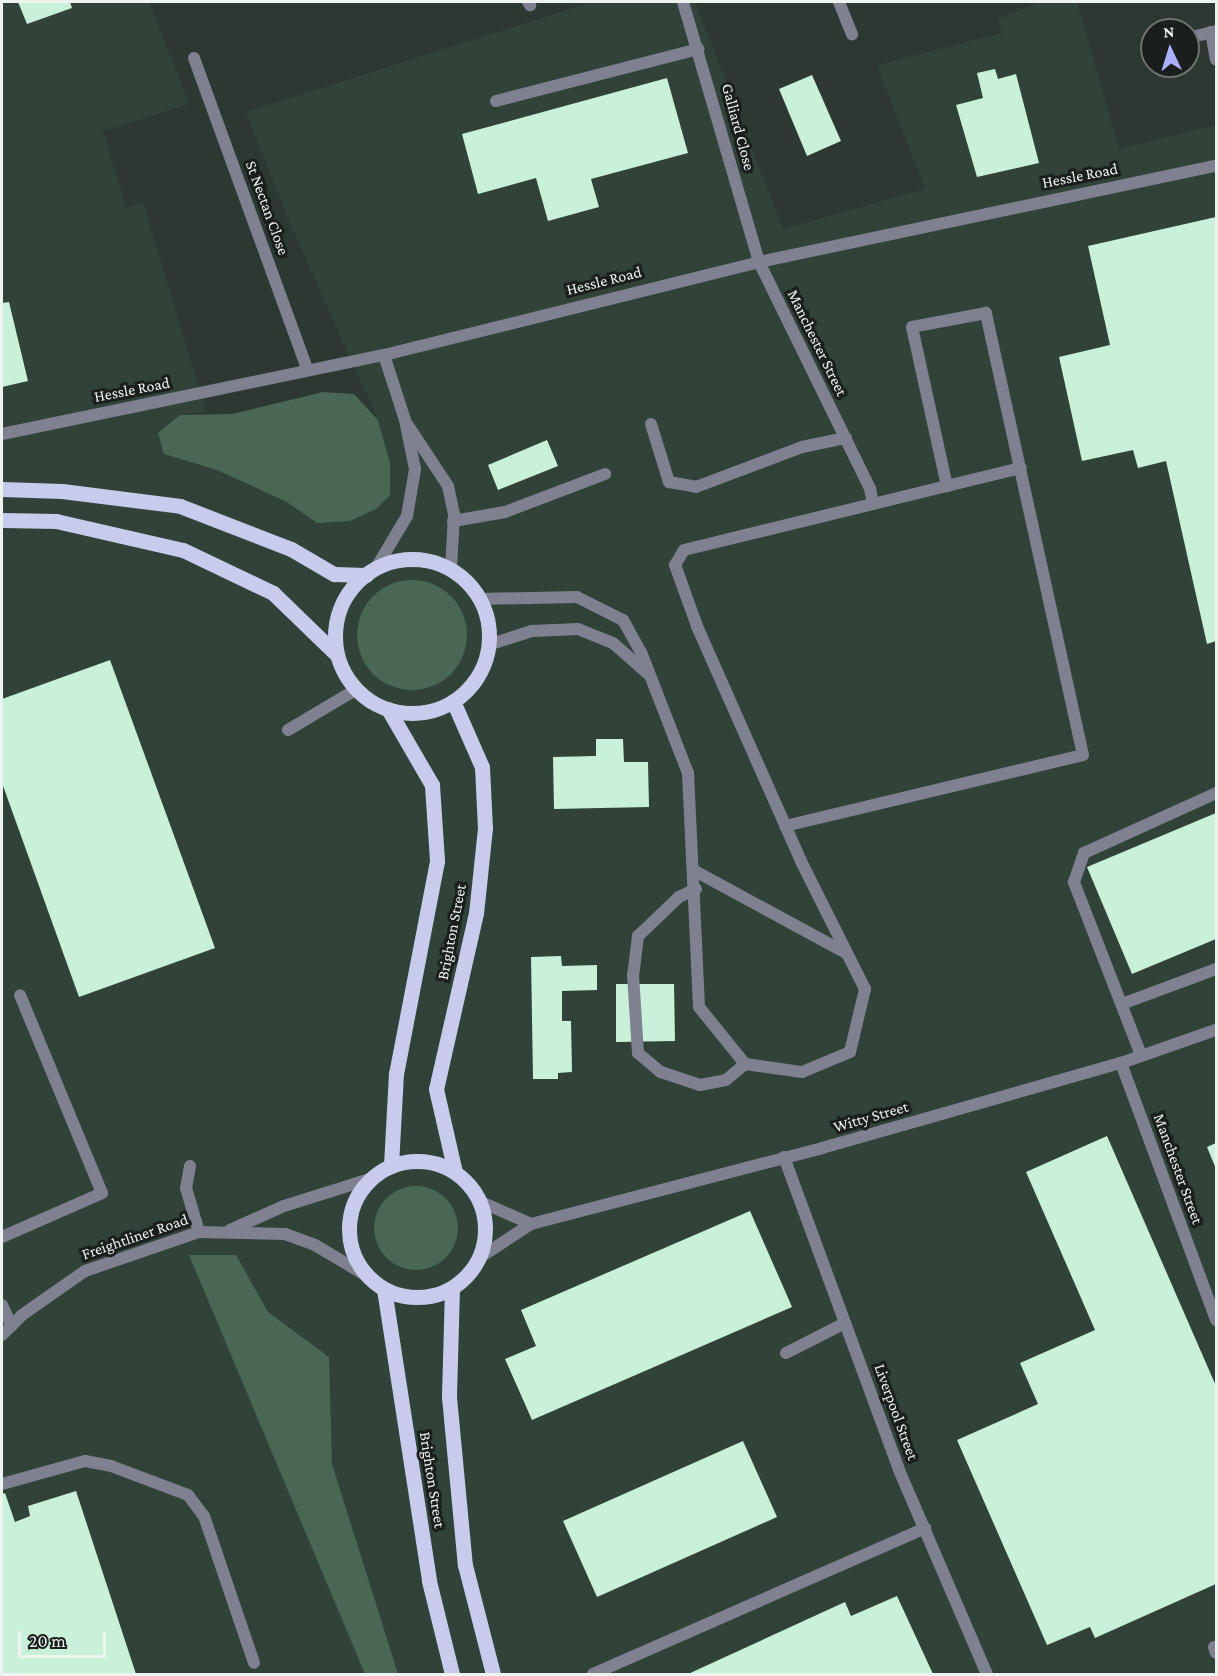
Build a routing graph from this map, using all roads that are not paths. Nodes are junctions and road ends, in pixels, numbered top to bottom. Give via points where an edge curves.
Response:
1 (683, 2) edge
2 (839, 2) edge
3 (1214, 32) edge
4 (852, 34) dead end
5 (698, 49) junction
6 (194, 58) dead end
7 (1216, 60) edge
8 (496, 101) dead end
9 (1216, 166) edge
10 (759, 262) junction
11 (384, 355) junction
12 (307, 369) junction
13 (405, 420) junction
14 (651, 424) dead end
15 (2, 434) edge
16 (846, 438) junction
17 (1021, 468) junction
18 (605, 474) dead end
19 (947, 486) junction
20 (2, 489) edge
21 (873, 504) junction
22 (2, 520) edge
23 (453, 521) junction
24 (451, 569) junction
25 (371, 572) junction
26 (479, 599) junction
27 (488, 645) junction
28 (337, 655) junction
29 (648, 673) junction
30 (357, 689) junction
31 (453, 701) junction
32 (387, 709) junction
33 (288, 730) dead end
34 (1216, 793) edge
35 (785, 826) junction
36 (695, 871) junction
37 (696, 889) junction
38 (846, 953) junction
39 (1216, 969) edge
40 (20, 995) dead end
41 (1122, 1004) junction
42 (1216, 1030) edge
43 (1141, 1055) junction
44 (1121, 1063) junction
45 (745, 1064) junction
46 (784, 1157) junction
47 (190, 1166) dead end
48 (391, 1166) junction
49 (455, 1172) junction
50 (370, 1179) junction
51 (480, 1201) junction
52 (531, 1224) junction
53 (229, 1230) junction
54 (199, 1232) junction
55 (2, 1238) edge
56 (479, 1258) junction
57 (367, 1276) junction
58 (452, 1288) junction
59 (384, 1289) junction
60 (2, 1305) edge
61 (1216, 1320) edge
62 (845, 1323) junction
63 (12, 1326) junction
64 (2, 1335) edge
65 (786, 1353) dead end
66 (2, 1484) edge
67 (925, 1528) junction
68 (254, 1663) dead end
69 (452, 1674) edge
70 (493, 1674) edge
71 (593, 1674) edge
72 (987, 1674) edge

1 - 5 street, Galliard Close
2 - 4 street
3 - 7 street
5 - 8 street
5 - 10 street, Galliard Close
6 - 12 street, St Nectan Close
9 - 10 street, Hessle Road
10 - 11 street, Hessle Road
10 - 16 street, Manchester Street
11 - 12 street, Hessle Road
11 - 13 street
12 - 15 street, Hessle Road
13 - 23 street via 448,486
13 - 25 street via 415,469 407,516
14 - 16 street via 669,482 696,487 802,447
16 - 21 street, Manchester Street
17 - 19 street
17 - 19 street via 986,313 912,327
17 - 35 street via 1083,755
18 - 23 street via 505,512
19 - 21 street
20 - 25 main road via 62,491 180,506 291,549 334,574
21 - 35 street via 684,550 675,565 697,626
22 - 28 main road via 56,521 183,550 273,592
23 - 24 street
24 - 25 main road via 418,560 401,560
24 - 26 main road
25 - 28 main road via 355,583 341,604 334,630
26 - 27 main road via 488,621
26 - 29 street via 577,597 623,620
27 - 29 street via 532,631 578,629 613,643
27 - 31 main road via 482,667 470,686
28 - 30 main road via 347,679
29 - 36 street via 688,773
30 - 32 main road
30 - 33 street
31 - 32 main road via 432,710 410,713
31 - 49 main road, Brighton Street via 482,767 485,828 476,914 436,1089
32 - 48 main road, Brighton Street via 432,784 437,861 396,1073
34 - 41 street via 1084,853 1074,882
35 - 38 street
36 - 37 street
36 - 38 street
37 - 45 street via 699,1007
37 - 45 street via 679,897 638,936 633,974 638,1053 661,1072 700,1085 726,1080
38 - 45 street via 865,989 850,1052 802,1072
39 - 41 street
40 - 55 street via 102,1193
41 - 43 street
42 - 43 street, Witty Street
43 - 44 street, Witty Street
44 - 46 street, Witty Street
44 - 61 street, Manchester Street
46 - 52 street, Witty Street
46 - 62 street, Liverpool Street
47 - 54 street via 186,1188
48 - 49 main road via 413,1161 435,1163
48 - 50 main road
49 - 51 main road
50 - 53 street, Freightliner Road via 284,1206
50 - 57 main road via 349,1217 355,1259
51 - 52 street
51 - 56 main road via 485,1238
52 - 56 street, Witty Street
53 - 54 street, Freightliner Road
53 - 57 street, Freightliner Road via 295,1238 315,1245
54 - 63 street, Freightliner Road via 85,1271
56 - 58 main road via 468,1275
57 - 59 main road
58 - 59 main road via 430,1296 406,1297
58 - 70 main road, Brighton Street via 449,1397 465,1565
59 - 69 main road, Brighton Street via 429,1581
60 - 63 street
62 - 65 street
62 - 67 street, Liverpool Street
63 - 64 street, Freightliner Road
66 - 68 street via 85,1461 111,1466 188,1495 204,1516
67 - 71 street
67 - 72 street, Liverpool Street

